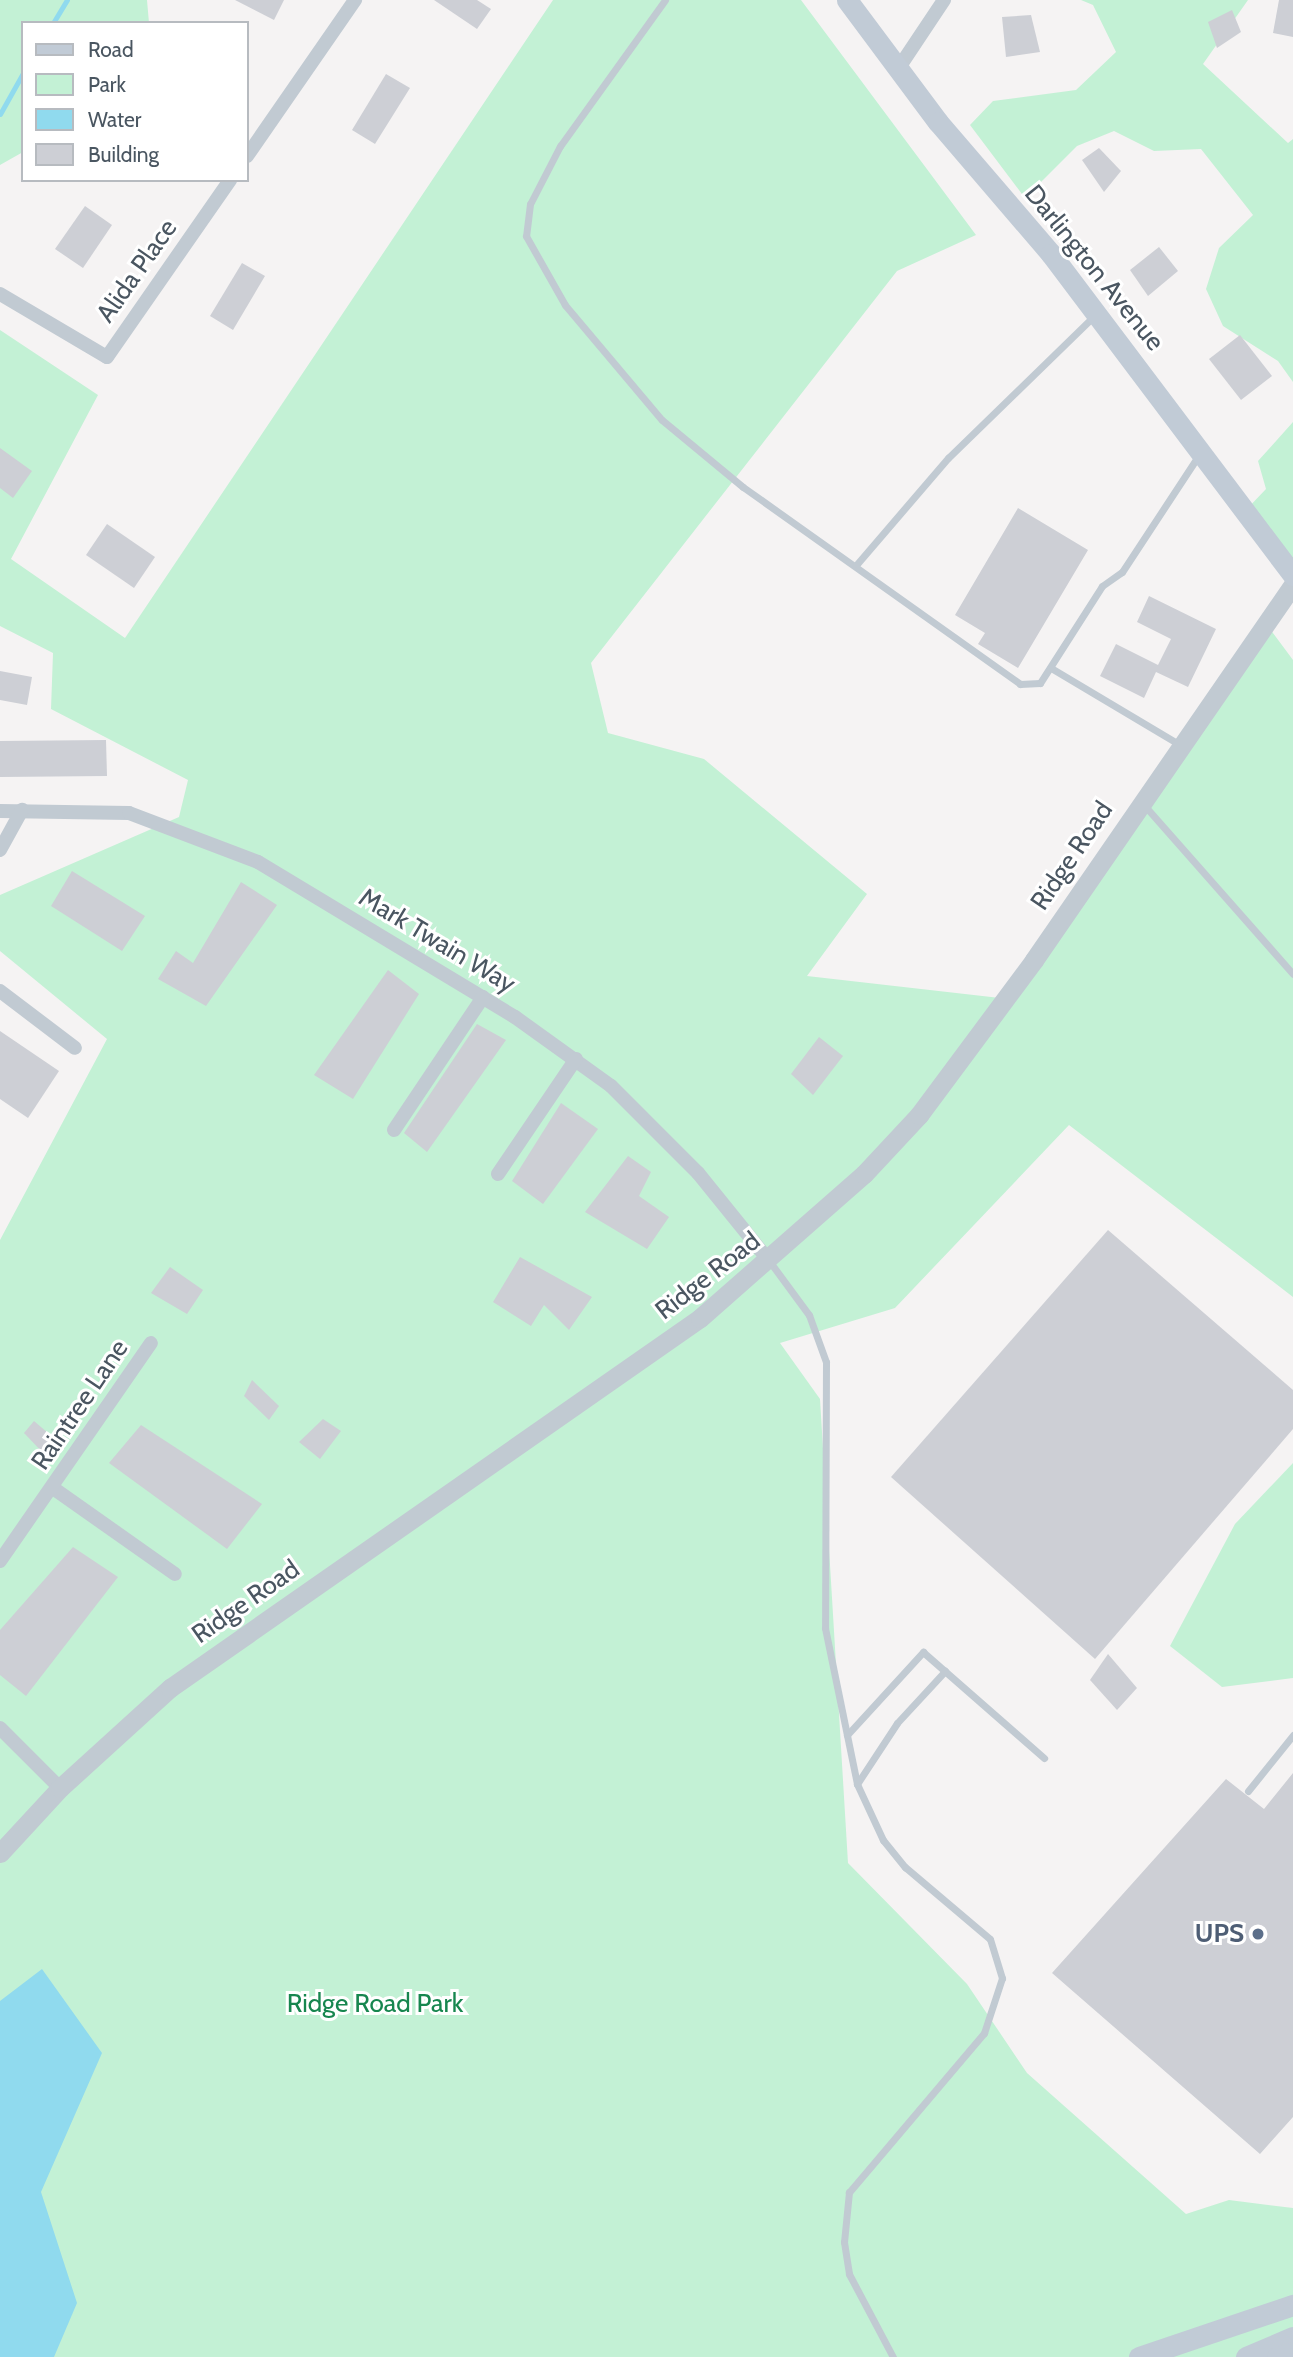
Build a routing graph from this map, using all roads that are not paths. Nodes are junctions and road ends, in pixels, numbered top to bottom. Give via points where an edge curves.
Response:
1 (355, 0) edge
2 (664, 0) edge
3 (847, 0) edge
4 (944, 0) edge
5 (898, 69) junction
6 (248, 155) edge
7 (229, 182) edge
8 (0, 294) edge
9 (1097, 313) junction
10 (1201, 452) junction
11 (857, 564) junction
12 (1293, 575) edge
13 (1293, 585) edge
14 (1051, 668) junction
15 (1181, 745) junction
16 (1141, 802) junction
17 (22, 810) junction
18 (0, 811) edge
19 (0, 850) edge
20 (1293, 974) edge
21 (0, 991) edge
22 (483, 997) junction
23 (75, 1048) dead end
24 (576, 1059) junction
25 (394, 1130) dead end
26 (498, 1174) dead end
27 (769, 1262) junction
28 (151, 1343) dead end
29 (53, 1488) junction
30 (0, 1562) edge
31 (175, 1574) dead end
32 (945, 1671) junction
33 (0, 1728) edge
34 (846, 1735) junction
35 (1293, 1735) edge
36 (1044, 1758) dead end
37 (857, 1784) junction
38 (60, 1788) junction
39 (1248, 1791) dead end
40 (0, 1853) edge
41 (1293, 2305) edge
42 (1293, 2337) edge
43 (1293, 2352) edge
44 (893, 2357) edge
45 (1139, 2357) edge
46 (1246, 2357) edge
47 (1277, 2357) edge

1 - 6 street
2 - 11 lane via 560,146 530,204 526,236 565,305 662,420 743,487
3 - 5 main road, Darlington Avenue
4 - 5 street
5 - 9 main road, Darlington Avenue
7 - 8 street, Alida Place via 107,356
9 - 10 main road, Darlington Avenue
9 - 11 lane via 938,468
10 - 12 main road, Darlington Avenue
10 - 14 lane via 1122,572 1102,586
11 - 14 lane via 963,648 1020,684 1040,683
13 - 15 street, Ridge Road
14 - 15 lane
15 - 16 street, Ridge Road
16 - 20 lane
16 - 27 street, Ridge Road via 919,1115
17 - 18 street, Mark Twain Way
17 - 19 street
17 - 22 street, Mark Twain Way via 104,808 222,843
21 - 23 street
22 - 24 street, Mark Twain Way
22 - 25 street
24 - 26 street
24 - 27 street, Mark Twain Way via 661,1133
27 - 34 lane via 808,1315 826,1362 825,1628
27 - 38 street, Ridge Road via 614,1379 227,1644
28 - 29 street, Raintree Lane
29 - 30 street, Raintree Lane
29 - 31 street
32 - 34 lane via 923,1652
32 - 36 lane
32 - 37 lane via 897,1723
33 - 38 street
34 - 37 lane
35 - 39 lane
37 - 44 lane via 883,1840 905,1867 990,1938 1002,1978 985,2033 849,2192 844,2242 849,2274
38 - 40 street, Ridge Road
41 - 45 main road
42 - 46 main road
43 - 47 main road

